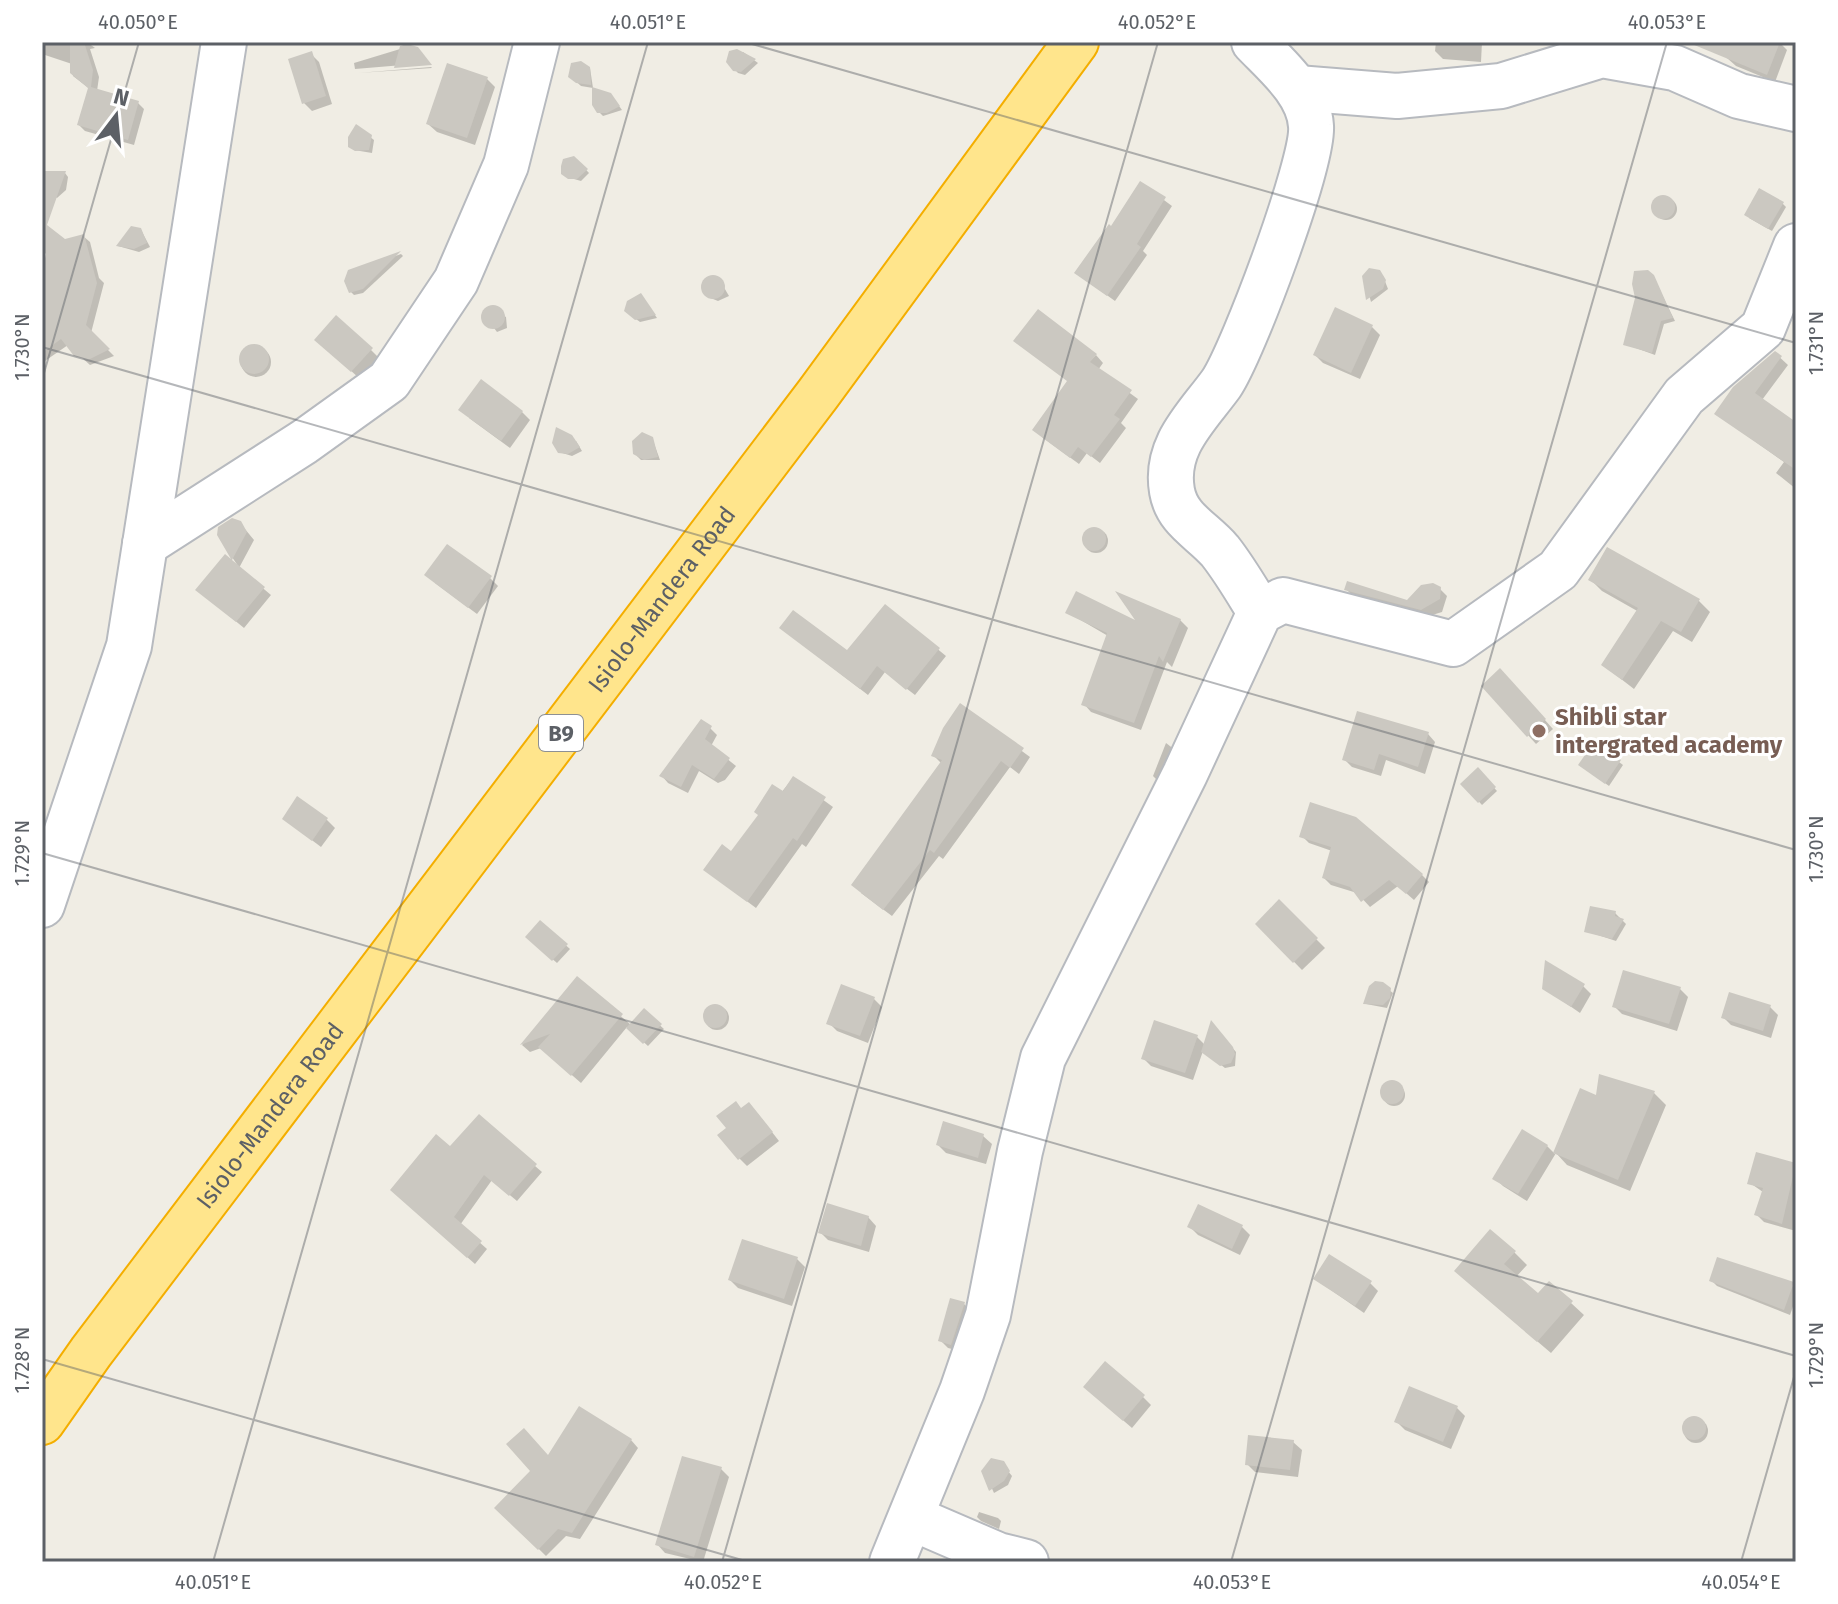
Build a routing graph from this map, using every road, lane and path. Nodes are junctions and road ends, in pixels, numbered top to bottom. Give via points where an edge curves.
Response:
1 (224, 42) edge
2 (537, 42) edge
3 (1076, 42) edge
4 (1254, 42) edge
5 (1297, 88) junction
6 (1796, 109) edge
7 (1796, 246) edge
8 (145, 544) junction
9 (1260, 612) junction
10 (42, 905) edge
11 (42, 1422) edge
12 (912, 1518) junction
13 (892, 1562) edge
14 (1026, 1562) edge

1 - 8 street
2 - 8 street via 506,165 456,281 389,381
3 - 11 highway, Isiolo-Mandera Road / B9 via 808,407
4 - 5 street
5 - 6 street via 1397,96 1501,86 1602,55 1675,68 1739,96
5 - 9 street via 1311,125 1306,165 1241,343 1222,383 1188,423 1172,460 1177,511 1217,549
7 - 9 street via 1763,328 1684,396 1558,570 1453,644 1283,600
8 - 10 street via 129,646
9 - 12 street via 1043,1058 988,1315
12 - 13 street
12 - 14 street

